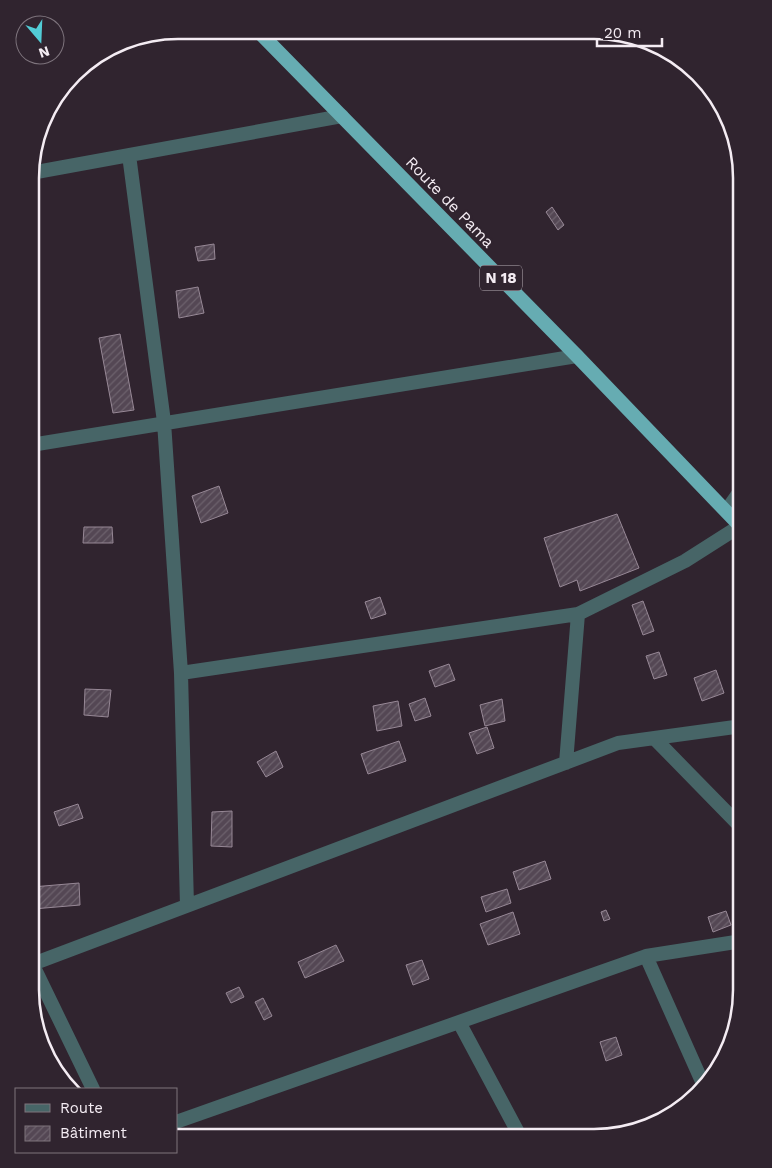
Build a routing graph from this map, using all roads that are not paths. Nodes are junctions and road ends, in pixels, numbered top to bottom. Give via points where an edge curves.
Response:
1 (266, 39) edge
2 (342, 116) junction
3 (129, 154) junction
4 (39, 171) edge
5 (577, 356) junction
6 (164, 422) junction
7 (39, 443) edge
8 (733, 499) edge
9 (725, 510) junction
10 (733, 518) edge
11 (733, 532) edge
12 (578, 614) junction
13 (181, 673) junction
14 (733, 727) edge
15 (655, 738) junction
16 (566, 763) junction
17 (733, 819) edge
18 (187, 906) junction
19 (733, 942) edge
20 (646, 956) junction
21 (39, 960) edge
22 (39, 979) edge
23 (459, 1022) junction
24 (701, 1080) edge
25 (93, 1088) edge
26 (178, 1121) edge
27 (516, 1129) edge

1 - 2 highway, Route de Pama / N 18
2 - 3 street
2 - 5 highway, Route de Pama / N 18
3 - 4 street
3 - 6 street
5 - 6 street
5 - 9 highway, Route de Pama / N 18
6 - 7 street
6 - 13 street
8 - 9 lane
9 - 10 highway, Route de Pama / N 18
11 - 12 street via 685,562
12 - 13 street
12 - 16 street
13 - 18 street
14 - 15 street
15 - 16 street via 618,744
15 - 17 street
16 - 18 street
18 - 21 street
19 - 20 street
20 - 23 street
20 - 24 street
22 - 25 street
23 - 26 street
23 - 27 street

